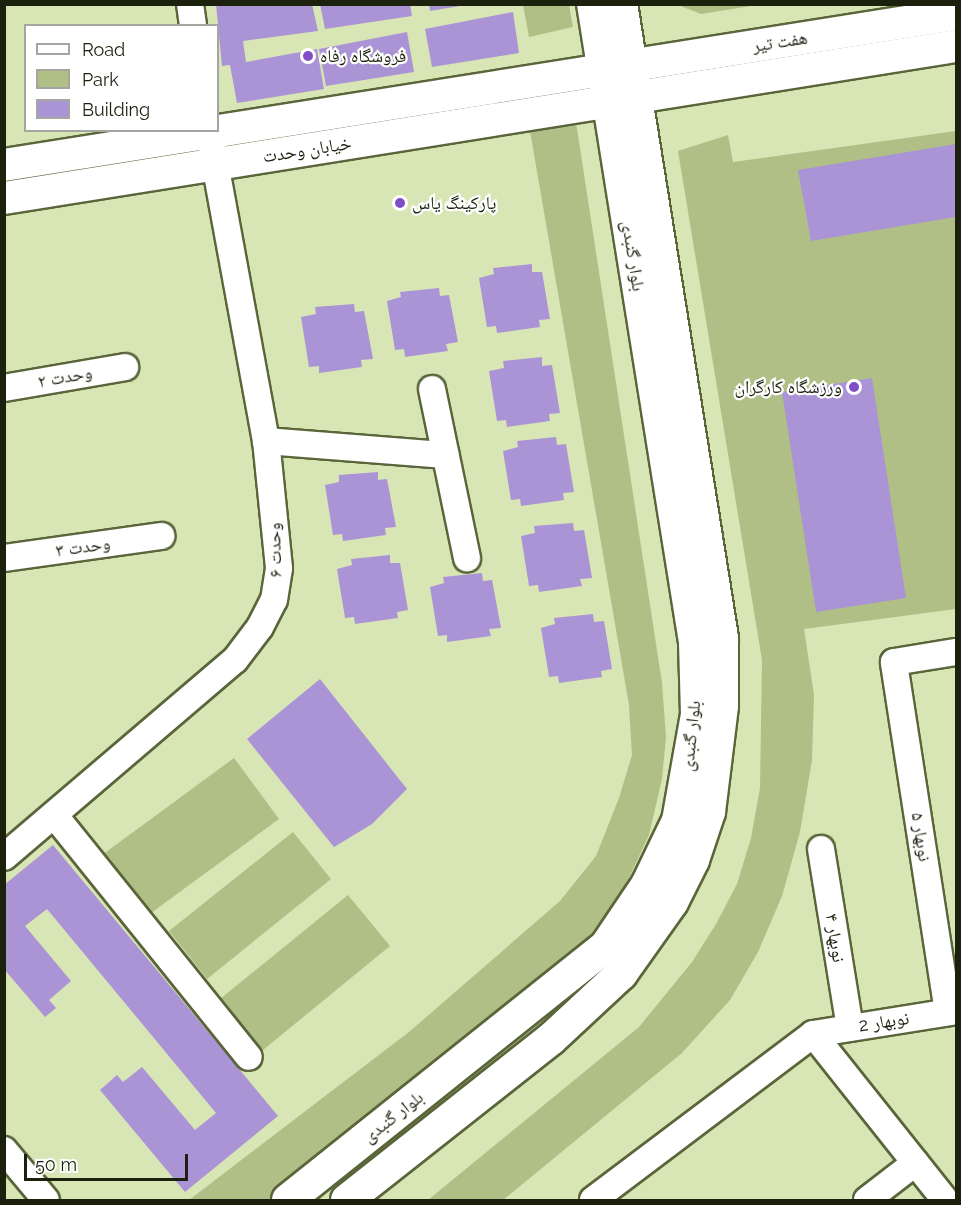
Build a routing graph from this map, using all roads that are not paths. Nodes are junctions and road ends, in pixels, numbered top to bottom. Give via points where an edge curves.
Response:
1 (190, 4) edge
2 (593, 4) edge
3 (621, 4) edge
4 (957, 14) edge
5 (193, 24) edge
6 (957, 46) edge
7 (617, 68) junction
8 (622, 99) junction
9 (219, 130) edge
10 (209, 132) edge
11 (215, 164) junction
12 (4, 165) edge
13 (4, 198) edge
14 (125, 367) dead end
15 (4, 388) edge
16 (432, 389) dead end
17 (266, 441) junction
18 (446, 455) junction
19 (161, 536) dead end
20 (4, 558) edge
21 (467, 558) dead end
22 (957, 652) edge
23 (55, 816) junction
24 (821, 849) dead end
25 (4, 857) edge
26 (952, 1011) edge
27 (850, 1028) junction
28 (813, 1034) junction
29 (249, 1057) dead end
30 (4, 1150) edge
31 (915, 1164) junction
32 (46, 1200) edge
33 (288, 1200) edge
34 (347, 1200) edge
35 (593, 1200) edge
36 (867, 1200) edge
37 (945, 1200) edge

1 - 5 street
2 - 7 main road
3 - 7 main road
4 - 7 main road, هفت تیر
6 - 8 main road, هفت تیر
7 - 8 main road, بلوار گنبدی
7 - 9 main road, خیابان وحدت
8 - 11 main road, خیابان وحدت
8 - 33 main road, بلوار گنبدی via 695,642 697,714 678,821 647,885 606,946
8 - 34 main road, بلوار گنبدی via 722,638 722,706 709,812 693,860 672,902 621,974 551,1039
10 - 11 street, وحدت ۶
10 - 12 main road, خیابان وحدت
11 - 13 main road, خیابان وحدت
11 - 17 street, وحدت ۶
14 - 15 street, وحدت ۲
16 - 18 street
17 - 18 street
17 - 23 street, وحدت ۶ via 279,568 274,600 260,627 235,660
18 - 21 street
19 - 20 street, وحدت ۳
22 - 26 street, نوبهار ۵ via 894,662
23 - 25 street, وحدت ۶
23 - 29 street
24 - 27 street, نوبهار ۴
26 - 27 street, نوبهار 2
27 - 28 street, نوبهار 2
28 - 31 street
28 - 35 street
30 - 32 street
31 - 36 street
31 - 37 street

